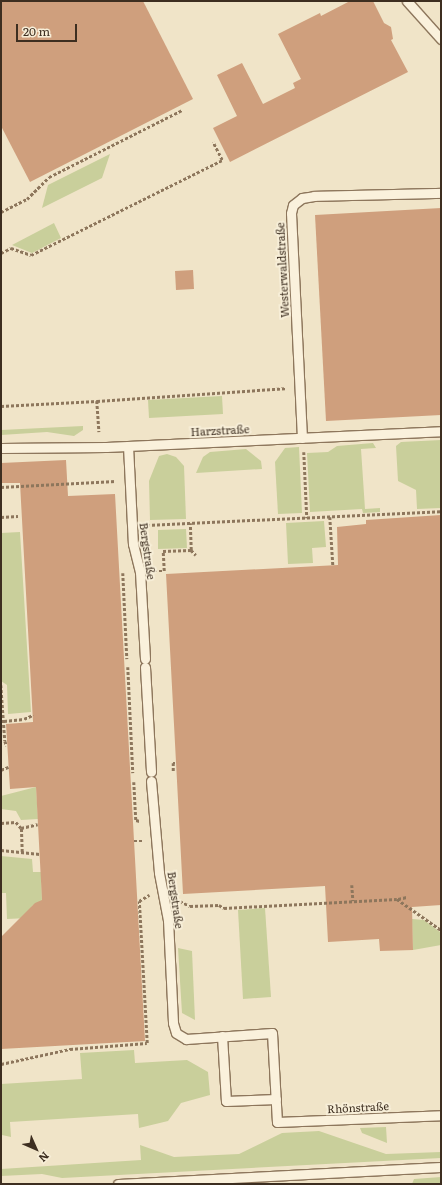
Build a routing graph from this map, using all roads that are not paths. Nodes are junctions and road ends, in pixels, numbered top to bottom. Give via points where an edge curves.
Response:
1 (407, 1) edge
2 (441, 39) edge
3 (441, 193) edge
4 (441, 431) edge
5 (302, 438) junction
6 (128, 446) junction
7 (1, 448) edge
8 (222, 1036) junction
9 (276, 1099) junction
10 (441, 1115) edge
11 (441, 1167) edge
12 (118, 1184) edge

1 - 2 lane
3 - 5 lane, Westerwaldstraße via 314,196 302,198 294,205 291,213
4 - 5 lane, Harzstraße
5 - 6 lane, Harzstraße
6 - 7 lane, Harzstraße
6 - 8 lane, Bergstraße via 133,544 140,572 151,776 160,873 168,920 173,1023 176,1033 186,1039
8 - 9 lane via 226,1101
8 - 9 lane via 272,1033
9 - 10 lane, Rhönstraße via 277,1122
11 - 12 lane

